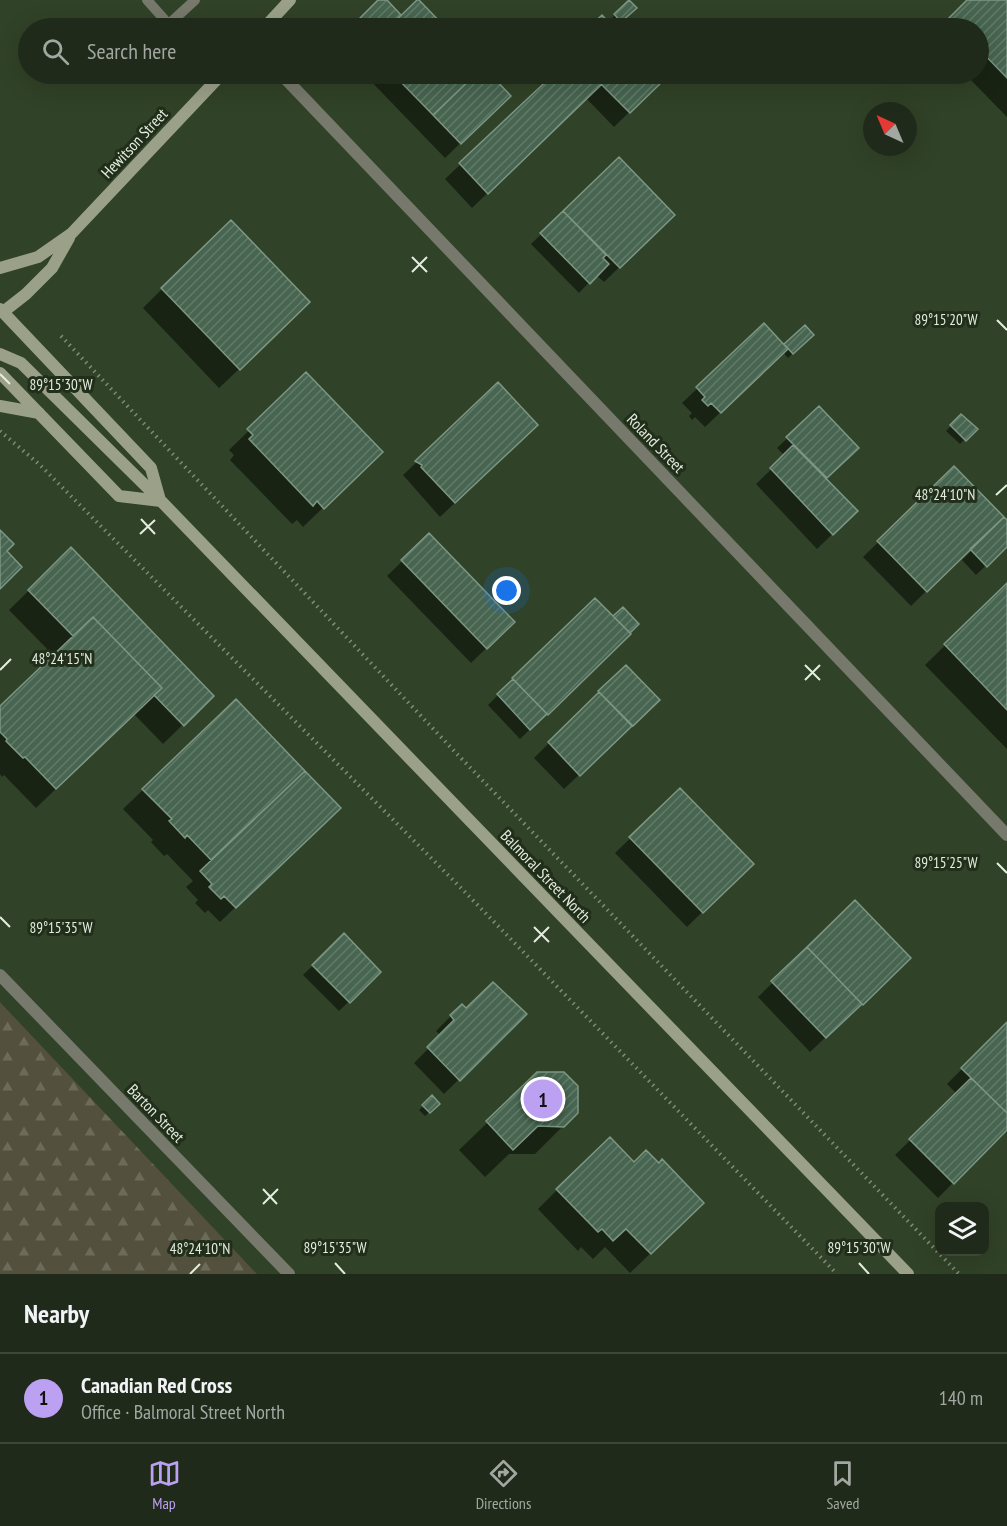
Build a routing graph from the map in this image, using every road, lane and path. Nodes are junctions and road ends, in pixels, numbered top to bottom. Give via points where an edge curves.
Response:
1 (147, 0) edge
2 (195, 0) edge
3 (290, 0) edge
4 (164, 18) edge
5 (178, 18) edge
6 (273, 18) edge
7 (209, 84) edge
8 (292, 84) edge
9 (71, 234) junction
10 (0, 268) edge
11 (1, 311) edge
12 (61, 336) dead end
13 (0, 354) edge
14 (0, 373) edge
15 (0, 406) edge
16 (39, 413) junction
17 (0, 431) edge
18 (160, 501) junction
19 (1007, 835) edge
20 (0, 975) edge
21 (289, 1274) edge
22 (837, 1274) edge
23 (908, 1274) edge
24 (959, 1274) edge

1 - 4 lane
2 - 5 lane
3 - 6 main road
7 - 9 main road, Hewitson Street
8 - 19 street, Roland Street
9 - 10 main road via 38,257
9 - 11 main road via 52,268 26,294
11 - 18 main road, Balmoral Street North via 151,468
12 - 24 path via 466,764
13 - 18 main road via 21,363
14 - 16 main road
15 - 16 main road
16 - 18 main road via 119,496
17 - 22 path via 40,465 462,889
18 - 23 main road, Balmoral Street North
20 - 21 street, Barton Street

